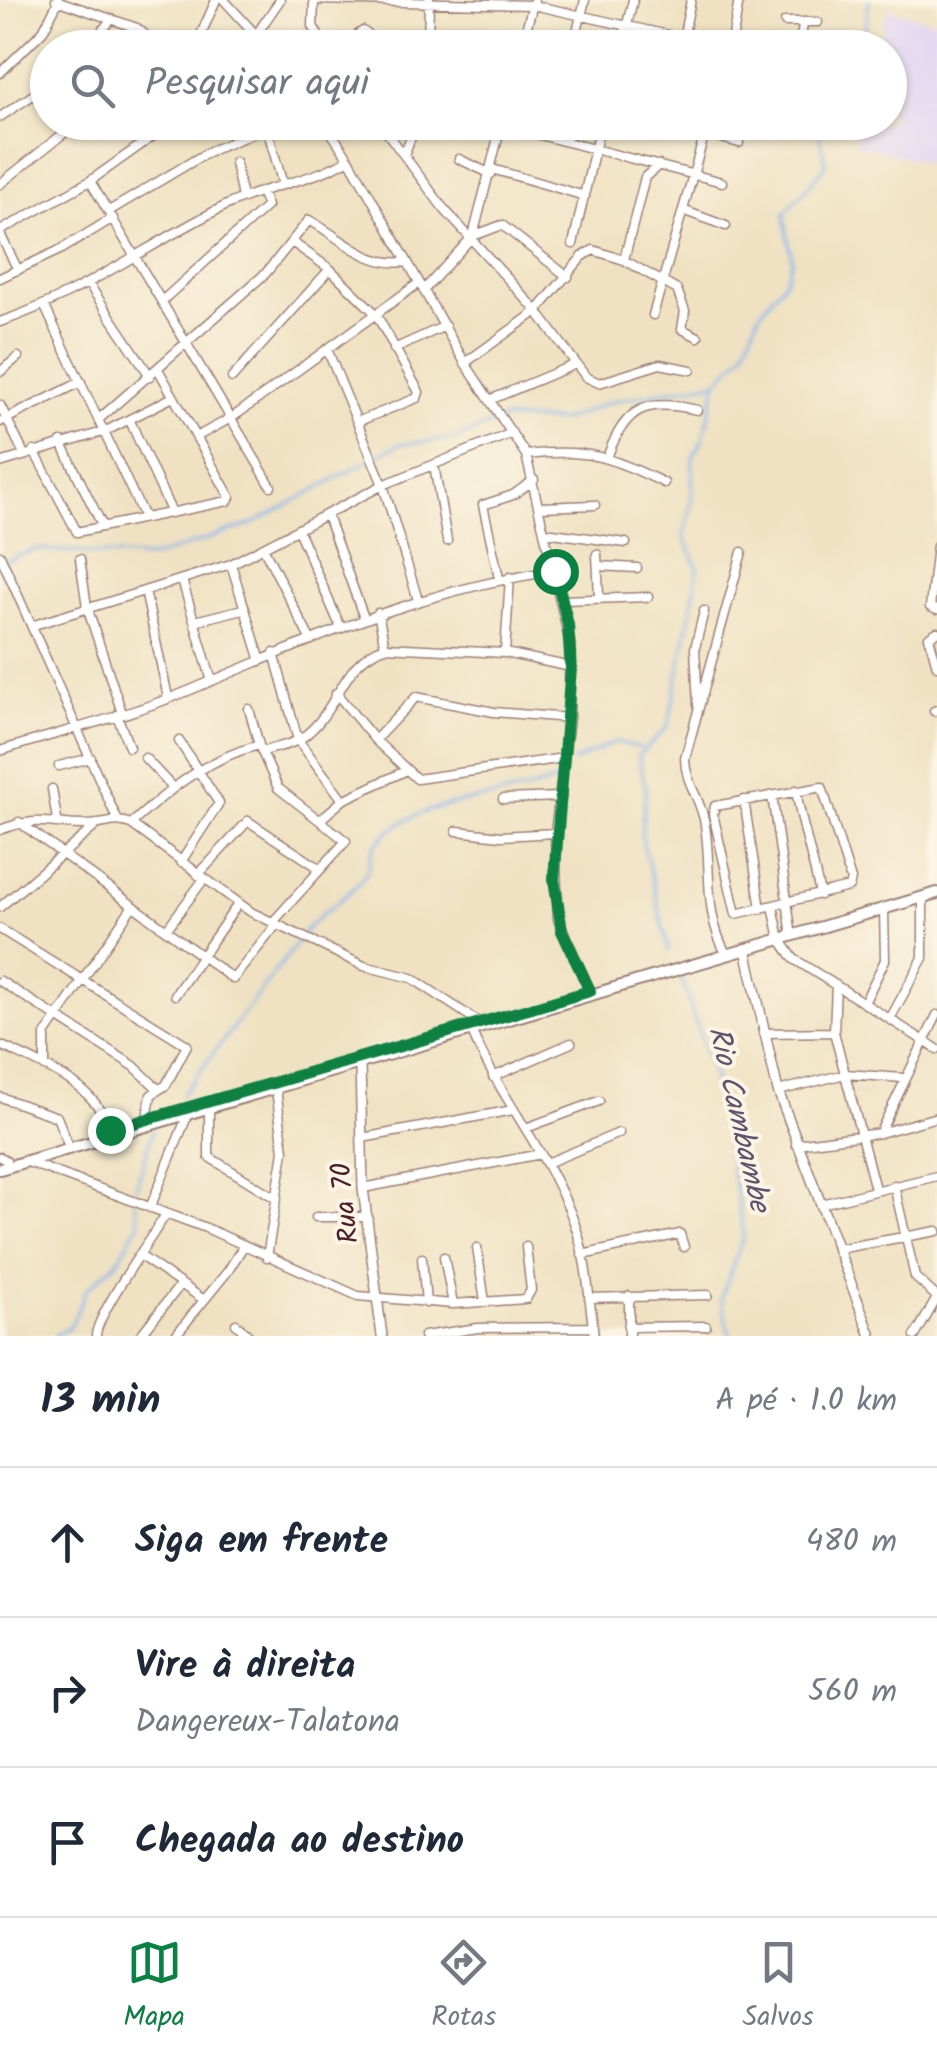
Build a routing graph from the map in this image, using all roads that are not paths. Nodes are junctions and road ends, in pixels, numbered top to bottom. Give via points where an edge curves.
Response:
1 (58, 0) edge
2 (216, 0) edge
3 (224, 0) edge
4 (280, 0) edge
5 (316, 0) edge
6 (585, 0) edge
7 (633, 0) edge
8 (691, 0) edge
9 (738, 0) edge
10 (429, 1) edge
11 (469, 3) edge
12 (533, 3) edge
13 (582, 15) junction
14 (112, 19) junction
15 (785, 22) dead end
16 (818, 22) dead end
17 (626, 25) junction
18 (803, 25) junction
19 (43, 30) edge
20 (103, 30) edge
21 (139, 30) edge
22 (202, 30) edge
23 (255, 30) edge
24 (258, 30) edge
25 (315, 30) edge
26 (428, 30) edge
27 (526, 30) edge
28 (578, 30) edge
29 (625, 30) edge
30 (642, 30) edge
31 (685, 30) edge
32 (732, 30) edge
33 (802, 30) edge
34 (30, 43) edge
35 (0, 72) edge
36 (30, 98) edge
37 (0, 117) edge
38 (55, 140) edge
39 (148, 140) edge
40 (238, 140) edge
41 (270, 140) edge
42 (337, 140) edge
43 (393, 140) edge
44 (410, 140) edge
45 (498, 140) edge
46 (562, 140) edge
47 (597, 140) edge
48 (703, 140) edge
49 (729, 140) edge
50 (739, 143) dead end
51 (595, 149) junction
52 (404, 155) junction
53 (632, 158) junction
54 (350, 159) junction
55 (459, 159) dead end
56 (235, 162) dead end
57 (659, 166) junction
58 (491, 171) junction
59 (696, 174) junction
60 (645, 177) junction
61 (90, 181) junction
62 (722, 182) dead end
63 (0, 184) edge
64 (283, 185) junction
65 (261, 192) junction
66 (585, 196) junction
67 (242, 198) junction
68 (685, 211) junction
69 (111, 215) junction
70 (726, 226) dead end
71 (0, 232) edge
72 (472, 238) junction
73 (292, 242) junction
74 (573, 244) dead end
75 (133, 253) junction
76 (624, 260) junction
77 (407, 262) junction
78 (330, 269) junction
79 (18, 270) junction
80 (568, 277) junction
81 (0, 278) edge
82 (661, 282) junction
83 (88, 283) junction
84 (421, 287) junction
85 (163, 300) junction
86 (45, 307) junction
87 (538, 311) junction
88 (376, 314) junction
89 (653, 315) dead end
90 (0, 322) edge
91 (445, 326) junction
92 (698, 337) dead end
93 (189, 341) junction
94 (394, 349) junction
95 (327, 350) junction
96 (18, 357) dead end
97 (465, 363) junction
98 (576, 364) junction
99 (158, 369) junction
100 (690, 370) dead end
101 (0, 372) edge
102 (150, 376) junction
103 (232, 378) dead end
104 (81, 382) junction
105 (172, 397) junction
106 (492, 399) junction
107 (0, 405) edge
108 (697, 410) dead end
109 (232, 417) junction
110 (99, 419) junction
111 (4, 421) edge
112 (130, 421) junction
113 (359, 421) junction
114 (106, 431) junction
115 (512, 432) junction
116 (196, 437) junction
117 (60, 442) junction
118 (29, 452) junction
119 (526, 455) junction
120 (608, 455) junction
121 (0, 463) edge
122 (434, 465) junction
123 (534, 480) junction
124 (664, 483) dead end
125 (382, 485) junction
126 (271, 486) dead end
127 (595, 505) dead end
128 (540, 507) junction
129 (172, 511) junction
130 (143, 516) junction
131 (327, 516) junction
132 (102, 525) junction
133 (298, 530) junction
134 (545, 532) junction
135 (447, 542) dead end
136 (626, 543) dead end
137 (937, 546) edge
138 (264, 550) junction
139 (742, 552) dead end
140 (598, 554) dead end
141 (0, 555) edge
142 (80, 560) dead end
143 (230, 564) junction
144 (598, 566) junction
145 (637, 568) dead end
146 (555, 571) junction
147 (934, 572) edge
148 (510, 577) junction
149 (499, 578) junction
150 (182, 580) junction
151 (146, 591) junction
152 (648, 596) dead end
153 (599, 597) junction
154 (418, 600) junction
155 (563, 600) junction
156 (87, 607) junction
157 (243, 608) junction
158 (937, 610) edge
159 (704, 612) dead end
160 (378, 613) junction
161 (364, 618) junction
162 (195, 621) junction
163 (34, 625) junction
164 (342, 628) junction
165 (937, 632) edge
166 (309, 637) junction
167 (385, 646) junction
168 (505, 653) junction
169 (274, 654) junction
170 (260, 658) junction
171 (937, 666) edge
172 (571, 668) junction
173 (212, 678) junction
174 (336, 693) junction
175 (168, 697) junction
176 (698, 708) junction
177 (248, 709) dead end
178 (120, 714) junction
179 (569, 718) junction
180 (78, 726) junction
181 (298, 740) junction
182 (375, 740) junction
183 (179, 741) dead end
184 (128, 747) dead end
185 (260, 748) junction
186 (0, 751) edge
187 (91, 758) junction
188 (145, 758) dead end
189 (564, 758) junction
190 (59, 766) dead end
191 (196, 768) junction
192 (405, 771) junction
193 (172, 787) junction
194 (52, 789) dead end
195 (796, 790) junction
196 (772, 795) junction
197 (561, 797) junction
198 (503, 799) dead end
199 (343, 800) junction
200 (744, 800) junction
201 (117, 819) junction
202 (57, 820) junction
203 (320, 820) junction
204 (19, 822) junction
205 (98, 824) junction
206 (131, 824) junction
207 (0, 830) edge
208 (457, 831) dead end
209 (555, 833) junction
210 (64, 856) junction
211 (182, 862) junction
212 (318, 868) junction
213 (201, 877) junction
214 (937, 893) edge
215 (820, 895) junction
216 (923, 896) junction
217 (786, 902) junction
218 (238, 904) junction
219 (0, 906) edge
220 (773, 906) junction
221 (132, 907) junction
222 (761, 909) junction
223 (884, 909) junction
224 (275, 923) junction
225 (0, 929) edge
226 (166, 930) junction
227 (786, 938) junction
228 (746, 949) junction
229 (201, 956) junction
230 (723, 956) junction
231 (654, 976) junction
232 (80, 978) junction
233 (0, 981) edge
234 (836, 985) junction
235 (590, 991) junction
236 (175, 995) dead end
237 (864, 1003) junction
238 (937, 1015) edge
239 (57, 1017) junction
240 (890, 1019) junction
241 (476, 1027) junction
242 (834, 1032) junction
243 (762, 1033) junction
244 (922, 1040) junction
245 (571, 1043) dead end
246 (0, 1045) edge
247 (937, 1049) edge
248 (360, 1064) junction
249 (45, 1067) junction
250 (845, 1074) junction
251 (493, 1078) junction
252 (903, 1078) junction
253 (157, 1088) junction
254 (276, 1088) junction
255 (778, 1091) junction
256 (0, 1097) edge
257 (599, 1101) dead end
258 (208, 1108) junction
259 (513, 1110) junction
260 (188, 1114) junction
261 (937, 1117) edge
262 (147, 1119) junction
263 (526, 1128) junction
264 (110, 1130) junction
265 (619, 1133) dead end
266 (880, 1133) junction
267 (858, 1136) junction
268 (362, 1138) junction
269 (67, 1142) junction
270 (796, 1144) junction
271 (541, 1154) junction
272 (26, 1161) junction
273 (2, 1162) edge
274 (547, 1163) junction
275 (937, 1176) edge
276 (894, 1185) junction
277 (364, 1188) junction
278 (874, 1190) junction
279 (277, 1198) junction
280 (821, 1204) junction
281 (150, 1208) junction
282 (166, 1214) junction
283 (316, 1217) dead end
284 (368, 1217) junction
285 (937, 1230) edge
286 (908, 1238) junction
287 (244, 1245) junction
288 (684, 1246) dead end
289 (526, 1247) dead end
290 (477, 1248) dead end
291 (838, 1249) junction
292 (268, 1256) junction
293 (582, 1256) junction
294 (444, 1257) dead end
295 (142, 1258) junction
296 (422, 1258) dead end
297 (181, 1284) junction
298 (708, 1295) dead end
299 (629, 1296) junction
300 (590, 1298) junction
301 (937, 1298) edge
302 (204, 1300) junction
303 (381, 1300) junction
304 (485, 1302) junction
305 (426, 1303) junction
306 (454, 1304) junction
307 (236, 1324) dead end
308 (706, 1326) dead end
309 (593, 1332) edge
310 (629, 1332) edge
311 (96, 1336) edge
312 (140, 1336) edge
313 (175, 1336) edge
314 (249, 1336) edge
315 (382, 1336) edge
316 (424, 1336) edge
317 (871, 1336) edge
318 (915, 1336) edge

1 - 14 street
1 - 19 street
2 - 22 street
3 - 23 street
4 - 24 street
5 - 10 street
5 - 25 street
6 - 13 street
7 - 17 street
8 - 31 street
9 - 32 street
10 - 11 street
10 - 26 street
11 - 12 street
12 - 13 street
12 - 27 street
13 - 17 street
13 - 28 street
14 - 20 street
14 - 21 street
15 - 18 street
16 - 18 street
17 - 29 street
17 - 30 street
18 - 33 street
34 - 35 street
36 - 37 street
38 - 63 street
39 - 61 street
40 - 69 street
41 - 64 street
42 - 54 street
43 - 52 street
44 - 52 street
45 - 58 street
46 - 51 street
47 - 51 street
48 - 59 street
49 - 50 street
51 - 53 street
51 - 66 street
52 - 72 street
53 - 57 street
53 - 60 street
54 - 64 street
54 - 77 street
55 - 58 street
56 - 67 street
57 - 59 street
57 - 60 street
58 - 66 street
58 - 72 street
59 - 62 street
59 - 68 street
60 - 76 street
61 - 69 street
61 - 71 street
64 - 65 street
65 - 67 street
65 - 85 street via 267,206
66 - 74 street
67 - 75 street
68 - 70 street
68 - 82 street
69 - 75 street
69 - 79 street
71 - 79 street
72 - 80 street via 502,226
72 - 84 street
72 - 87 street
73 - 77 street via 309,220 352,251
73 - 78 street
73 - 93 street
75 - 83 street
75 - 85 street
76 - 80 street via 593,250
76 - 82 street
77 - 84 street
78 - 88 street
78 - 103 street
79 - 81 street
80 - 87 street
82 - 89 street
82 - 92 street via 680,292 682,329
83 - 86 street
83 - 102 street
84 - 88 street
84 - 91 street
85 - 93 street
86 - 90 street
86 - 104 street
87 - 97 street
87 - 98 street
88 - 94 street
88 - 95 street
91 - 94 street
91 - 97 street
93 - 99 street
93 - 109 street
94 - 113 street via 420,396
95 - 109 street
95 - 113 street
96 - 101 street
97 - 106 street
98 - 100 street via 599,383 660,364
98 - 106 street
99 - 102 street
99 - 105 street
102 - 110 street
104 - 110 street
104 - 111 street
105 - 112 street
105 - 116 street
106 - 115 street
107 - 111 street
108 - 120 street via 645,407 622,421
109 - 116 street
109 - 126 street
110 - 114 street
111 - 118 street
112 - 114 street
112 - 129 street
113 - 125 street
114 - 117 street
114 - 130 street
115 - 119 street
115 - 122 street
116 - 129 street via 230,499
117 - 118 street
117 - 132 street
118 - 121 street
118 - 132 street via 75,531
119 - 120 street
119 - 123 street
120 - 124 street
122 - 125 street
122 - 135 street
123 - 128 street
123 - 149 street via 483,505
125 - 131 street
125 - 154 street
127 - 128 street
128 - 134 street
129 - 130 street
130 - 132 street
131 - 133 street
131 - 161 street
133 - 138 street
133 - 164 street
134 - 136 street
134 - 146 street
137 - 147 street
138 - 143 street
138 - 166 street
139 - 176 street
140 - 144 street
141 - 163 street
142 - 156 street
143 - 150 street
143 - 157 street
144 - 145 street
144 - 153 street
146 - 148 street
146 - 155 street
147 - 158 street via 928,603
148 - 149 street
148 - 168 street
149 - 154 street
150 - 151 street
150 - 162 street
151 - 156 street
151 - 175 street
152 - 153 street
153 - 155 street
154 - 160 street
155 - 172 street
156 - 163 street
156 - 178 street
157 - 162 street
157 - 170 street
159 - 176 street via 693,675
160 - 161 street
160 - 167 street
161 - 164 street
162 - 173 street
163 - 180 street
164 - 166 street
165 - 171 street via 929,636
166 - 169 street
167 - 168 street
167 - 174 street via 359,659
168 - 172 street
169 - 170 street
169 - 181 street
170 - 173 street
172 - 179 street
173 - 175 street
174 - 181 street
174 - 182 street
175 - 178 street
176 - 230 street via 685,774 706,825 714,929
177 - 185 street
178 - 180 street
178 - 184 street
179 - 182 street via 416,697
179 - 189 street
180 - 186 street
180 - 187 street
181 - 185 street
181 - 199 street
182 - 192 street
183 - 191 street
185 - 191 street
185 - 203 street via 278,788
187 - 190 street
187 - 201 street
188 - 193 street
189 - 192 street via 422,780
189 - 197 street
191 - 193 street
191 - 211 street via 219,802
192 - 199 street
193 - 206 street
194 - 202 street
195 - 196 street
195 - 215 street
195 - 215 street via 825,790 852,880 846,889
196 - 200 street
196 - 217 street
197 - 198 street
197 - 209 street
199 - 203 street
200 - 222 street
200 - 222 street via 715,806 713,814 736,913
201 - 205 street
201 - 206 street
202 - 204 street
202 - 205 street
203 - 212 street via 346,841
204 - 207 street
204 - 210 street
205 - 210 street
206 - 211 street
208 - 209 street
209 - 235 street via 558,919
210 - 219 street
210 - 221 street
211 - 213 street
212 - 213 street via 250,821
212 - 224 street
213 - 218 street
213 - 226 street
214 - 216 main road
215 - 217 street
216 - 223 main road
216 - 240 street via 923,958
217 - 220 street
217 - 227 street
218 - 224 street
218 - 229 street
220 - 222 street
220 - 227 street
221 - 226 street
221 - 232 street
223 - 227 main road
223 - 237 street via 886,960
224 - 229 street via 236,980
224 - 241 street via 364,966 412,978
225 - 232 street
226 - 229 street
227 - 228 main road
227 - 234 street via 794,960
228 - 230 main road
228 - 243 street
229 - 236 street
230 - 231 main road
231 - 235 main road
231 - 241 main road
232 - 239 street
232 - 253 street via 188,1045
233 - 239 street
234 - 237 street
234 - 242 street
235 - 241 main road
237 - 240 street
238 - 244 street
239 - 249 street via 42,1045
239 - 253 street
240 - 244 street
241 - 248 main road
241 - 251 street
241 - 262 main road
242 - 243 street
242 - 250 street
243 - 255 street
244 - 247 street
244 - 252 street
245 - 251 street
246 - 249 street
248 - 254 main road
248 - 268 street, Rua 70
249 - 264 street via 87,1094
250 - 252 street
250 - 255 street
250 - 267 street
251 - 259 street
252 - 266 street
253 - 262 street
254 - 258 main road
254 - 279 street via 284,1151
255 - 270 street
256 - 269 street via 58,1117
257 - 263 street
258 - 260 main road
258 - 279 street via 209,1157
259 - 263 street
259 - 268 street
260 - 272 main road
260 - 281 street
261 - 266 street
262 - 264 main road
263 - 271 street
264 - 269 main road
265 - 274 street
266 - 267 street
267 - 270 street
267 - 278 street
268 - 277 street, Rua 70
269 - 273 main road
270 - 280 street
271 - 274 street
271 - 277 street
272 - 273 main road
272 - 281 street
274 - 293 street
275 - 276 street
276 - 278 street
276 - 286 street
277 - 284 street, Rua 70
278 - 280 street
279 - 292 street
280 - 291 street
281 - 282 street
282 - 287 street
282 - 295 street
283 - 284 street
284 - 303 street, Rua 70
285 - 286 street
286 - 291 street
286 - 301 street via 915,1277
287 - 292 street
287 - 302 street
288 - 293 street via 680,1234
289 - 304 street via 531,1294
290 - 304 street
291 - 317 street
292 - 303 street
293 - 300 street
294 - 306 street
295 - 297 street
295 - 311 street via 100,1316
296 - 305 street
297 - 302 street
297 - 312 street
298 - 299 street
299 - 300 street
299 - 310 street
300 - 309 street
301 - 318 street
302 - 313 street
303 - 305 street
303 - 315 street, Rua 70
304 - 306 street
305 - 306 street
307 - 314 street
308 - 310 street
309 - 316 street via 478,1328

